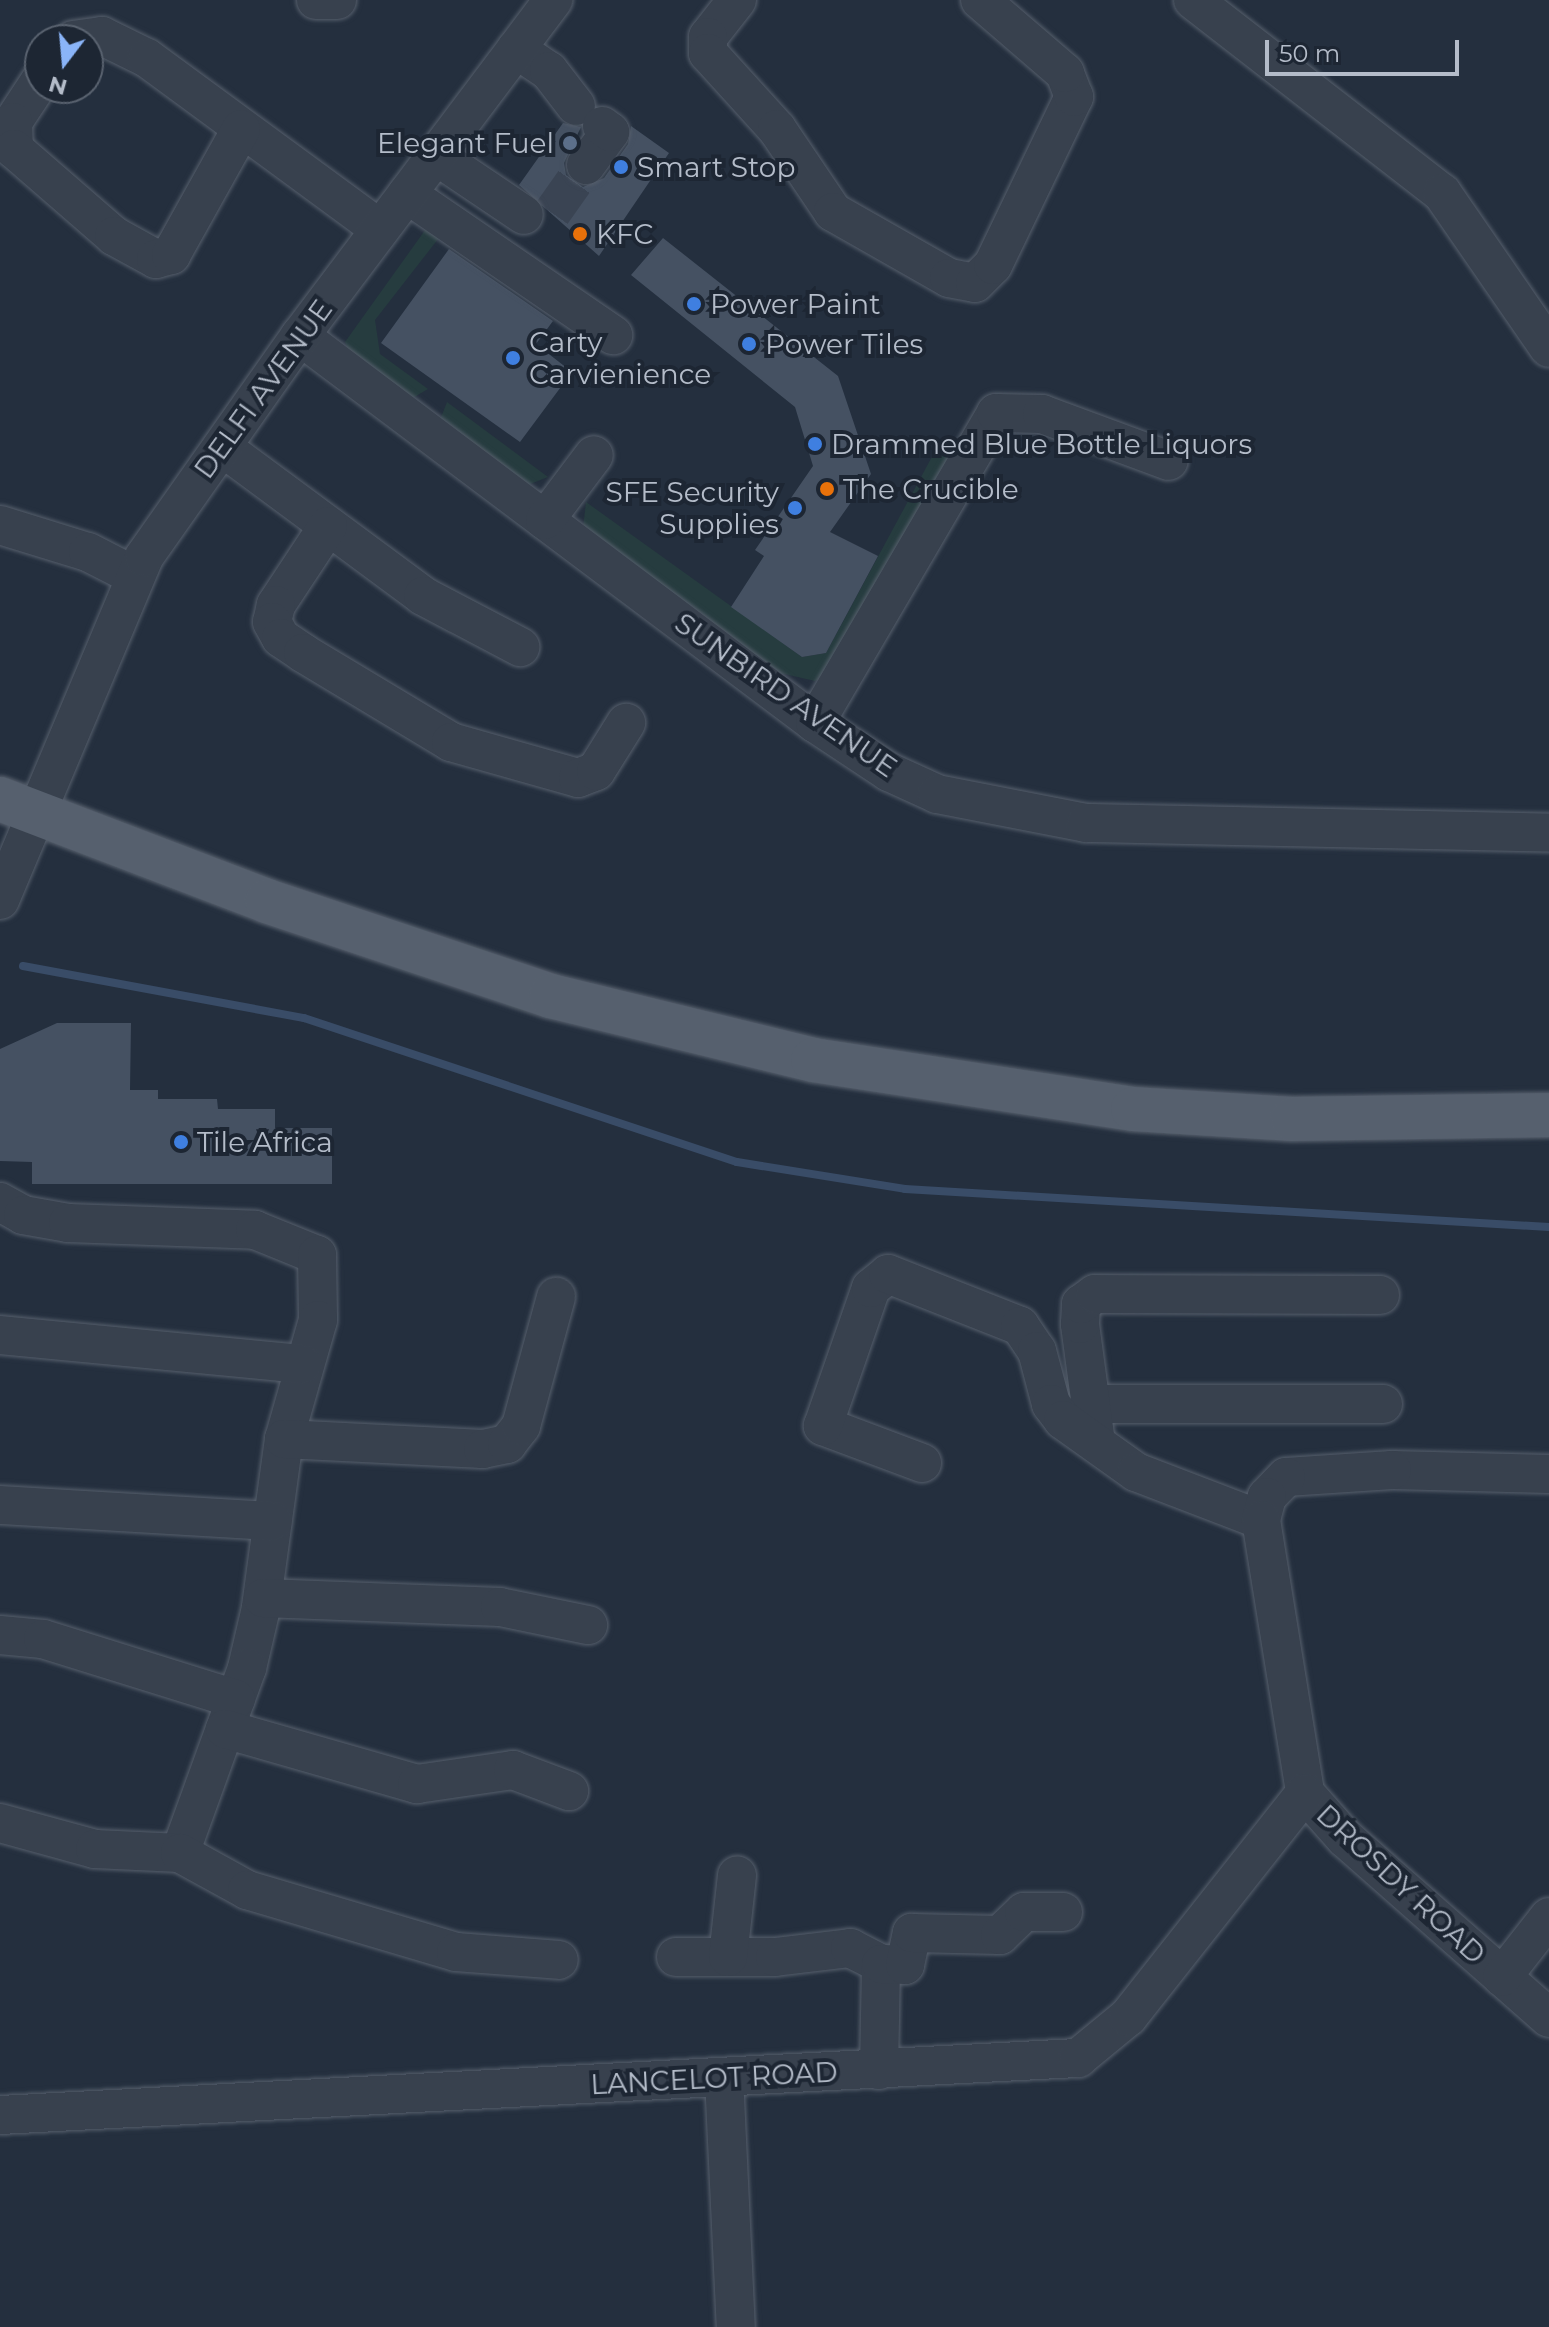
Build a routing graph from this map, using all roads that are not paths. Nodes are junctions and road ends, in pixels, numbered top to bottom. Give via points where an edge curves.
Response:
1 (316, 0) edge
2 (337, 0) edge
3 (553, 0) edge
4 (737, 0) edge
5 (980, 0) edge
6 (1193, 0) edge
7 (104, 41) edge
8 (516, 49) junction
9 (25, 104) edge
10 (241, 129) junction
11 (435, 155) junction
12 (586, 165) tunnel mouth
13 (407, 194) junction
14 (380, 229) junction
15 (496, 255) junction
16 (613, 335) dead end
17 (300, 336) junction
18 (1549, 348) edge
19 (222, 447) junction
20 (594, 455) dead end
21 (1169, 461) dead end
22 (545, 520) junction
23 (0, 525) edge
24 (328, 526) junction
25 (135, 576) junction
26 (520, 647) dead end
27 (626, 723) dead end
28 (815, 723) junction
29 (0, 771) edge
30 (27, 801) edge
31 (1549, 833) edge
32 (0, 900) edge
33 (1549, 1115) edge
34 (0, 1202) edge
35 (1380, 1295) dead end
36 (556, 1297) dead end
37 (0, 1335) edge
38 (303, 1364) junction
39 (1091, 1404) junction
40 (1383, 1404) dead end
41 (284, 1439) junction
42 (1108, 1449) junction
43 (922, 1463) dead end
44 (1549, 1474) edge
45 (0, 1505) edge
46 (1263, 1518) junction
47 (273, 1521) junction
48 (263, 1598) junction
49 (588, 1625) dead end
50 (0, 1635) edge
51 (231, 1714) junction
52 (569, 1791) dead end
53 (1305, 1793) junction
54 (0, 1823) edge
55 (180, 1853) junction
56 (737, 1875) dead end
57 (1063, 1912) dead end
58 (1549, 1917) edge
59 (676, 1957) dead end
60 (728, 1957) junction
61 (559, 1960) dead end
62 (881, 1964) junction
63 (1502, 1977) junction
64 (1549, 2018) edge
65 (879, 2070) junction
66 (724, 2077) junction
67 (0, 2115) edge
68 (736, 2327) edge

1 - 2 street
3 - 8 street, DELFI AVENUE
4 - 5 street via 708,37 708,53 770,120 833,212 949,278 975,283 998,255 1072,112 1074,97 1065,73
6 - 18 street via 1442,193
7 - 10 street via 119,41
8 - 11 street, DELFI AVENUE
8 - 12 street via 549,71 610,132
9 - 10 street via 13,122 14,149 114,236 156,259 171,255
10 - 14 street
11 - 13 street, DELFI AVENUE
11 - 15 street via 538,214
13 - 14 street, DELFI AVENUE
13 - 15 street
14 - 17 street, DELFI AVENUE
15 - 16 street
17 - 19 street, DELFI AVENUE
17 - 22 street, SUNBIRD AVENUE
19 - 24 street
19 - 25 street, DELFI AVENUE
20 - 22 street
21 - 28 street via 1042,414 996,413
22 - 28 street, SUNBIRD AVENUE
23 - 25 street via 88,552
24 - 26 street via 423,596
24 - 27 street via 276,605 272,622 281,638 303,653 451,742 578,778 596,771
25 - 30 street, DELFI AVENUE
28 - 31 street, SUNBIRD AVENUE via 889,772 937,794 1086,823
29 - 30 main road
30 - 32 street, DELFI AVENUE
30 - 33 main road via 263,876 425,950 551,996 658,1024 977,1089 1133,1109 1293,1119
34 - 38 street via 23,1215 68,1223 255,1230 317,1255 318,1320
35 - 39 street via 1095,1294 1081,1304 1080,1324
36 - 41 street via 521,1426 507,1444 483,1449
37 - 38 street
38 - 41 street
39 - 40 street
39 - 42 street
41 - 47 street
42 - 43 street via 1057,1413 1037,1351 1020,1326 888,1274 871,1288 823,1426
42 - 46 street via 1153,1453
44 - 46 street via 1342,1472 1286,1477
45 - 47 street
46 - 53 street, DROSDY ROAD
47 - 48 street
48 - 49 street via 486,1606
48 - 51 street
50 - 51 street via 43,1639
51 - 52 street via 417,1784 513,1770
51 - 55 street
53 - 63 street, DROSDY ROAD via 1345,1838
53 - 65 street, LANCELOT ROAD via 1128,2017 1078,2058
54 - 55 street via 95,1849
55 - 61 street via 247,1890 456,1952
56 - 60 street
57 - 62 street via 1024,1912 1000,1935 912,1933 905,1965
58 - 63 street
59 - 60 street
60 - 62 street via 850,1948
62 - 65 street
63 - 64 street, DROSDY ROAD
65 - 66 street, LANCELOT ROAD
66 - 67 street, LANCELOT ROAD
66 - 68 street

